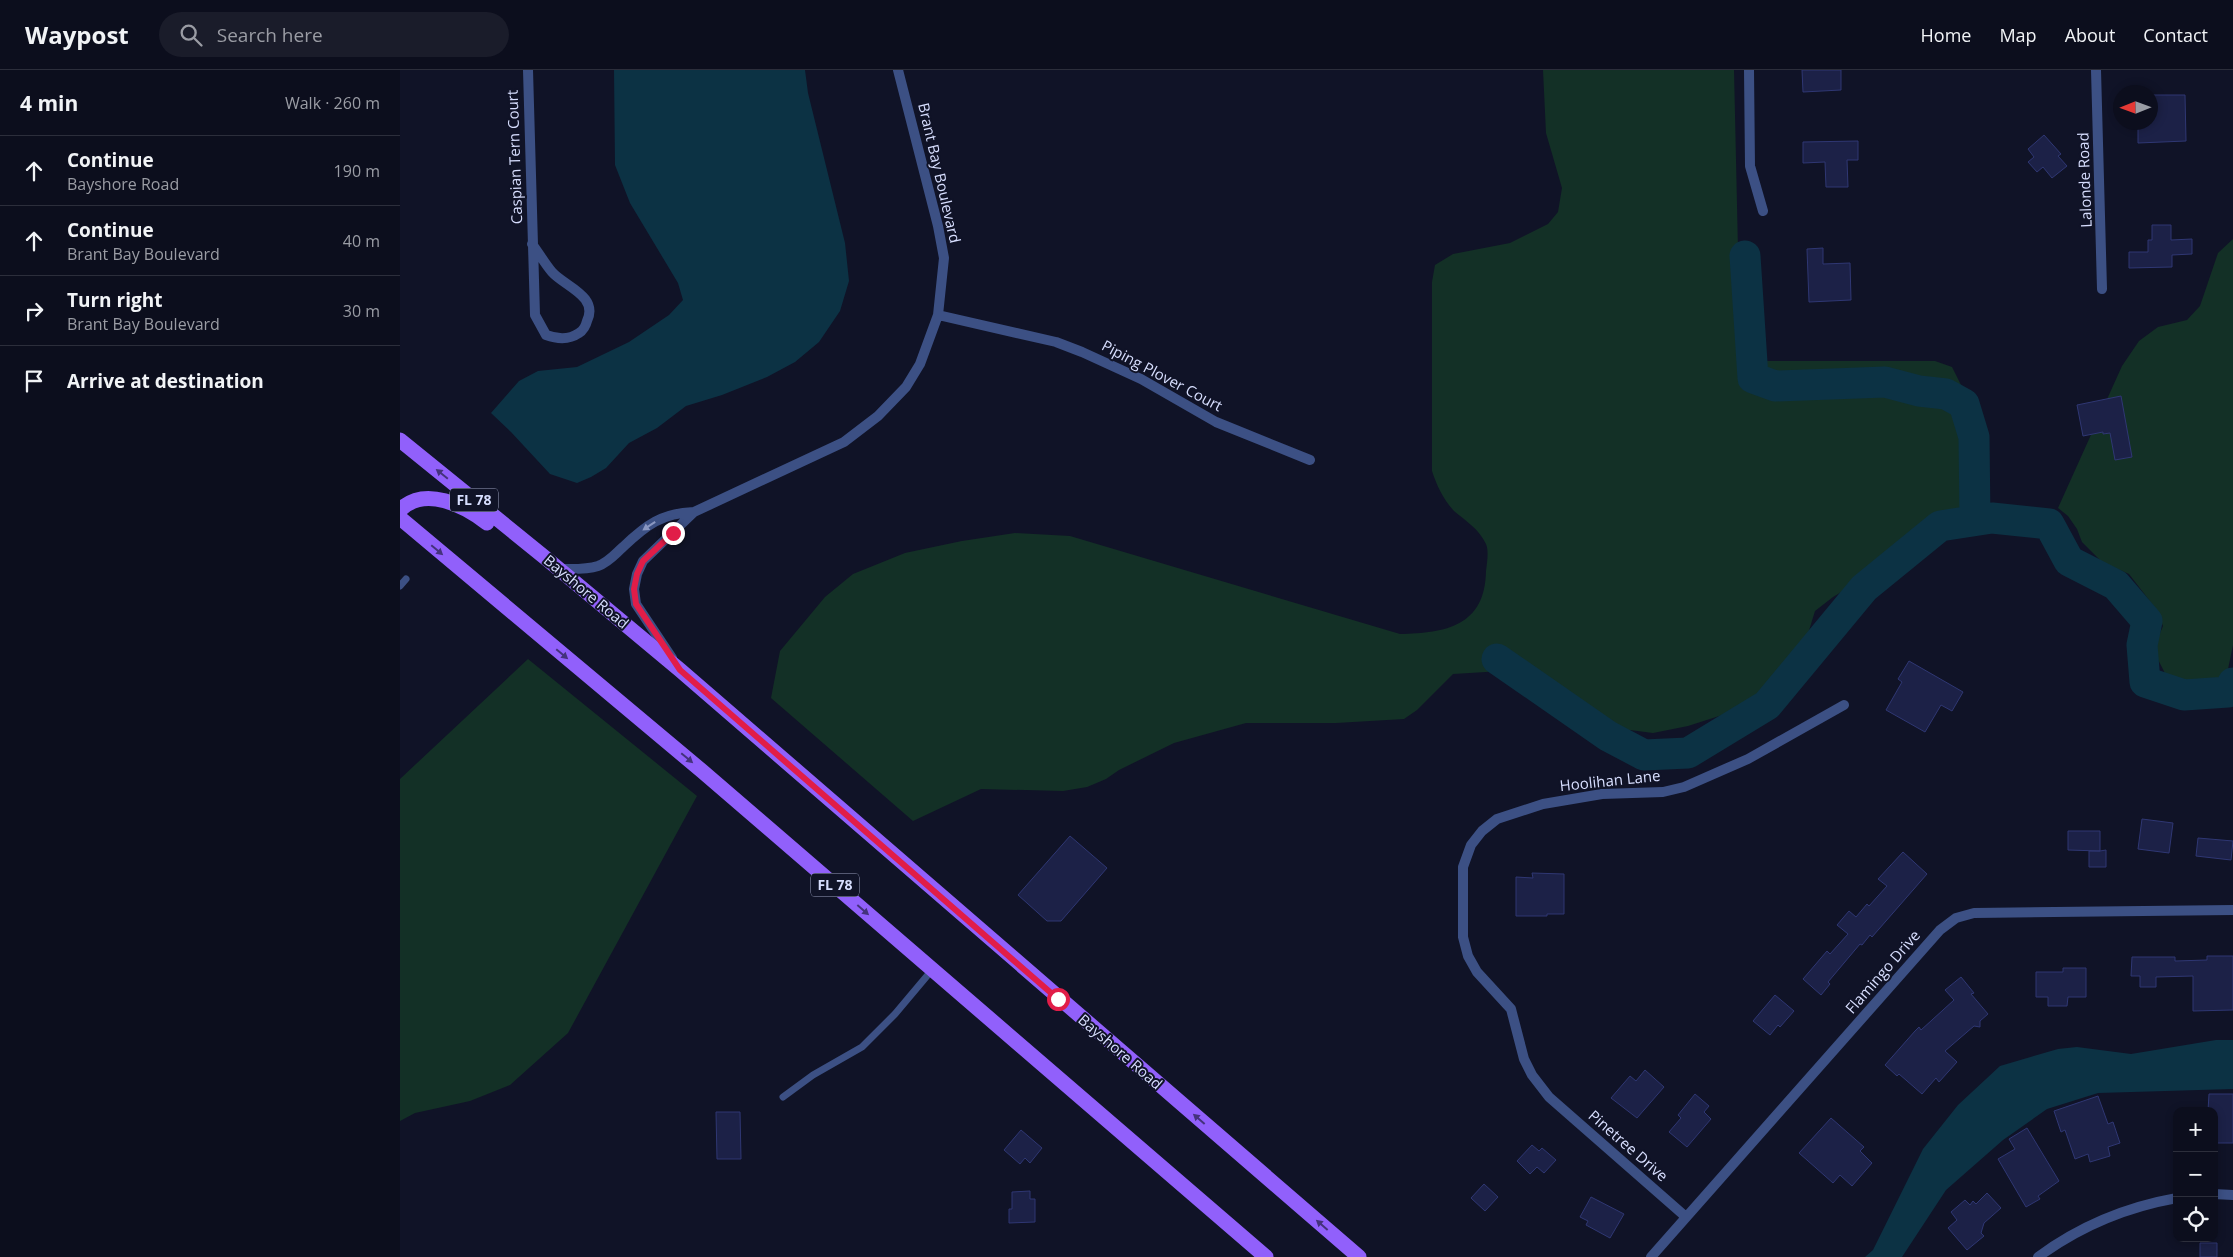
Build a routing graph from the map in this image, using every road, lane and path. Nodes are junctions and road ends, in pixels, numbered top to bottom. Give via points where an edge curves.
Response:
1 (528, 70) edge
2 (898, 70) edge
3 (1749, 70) edge
4 (2096, 70) edge
5 (1763, 211) dead end
6 (532, 244) junction
7 (2102, 289) dead end
8 (938, 315) junction
9 (400, 440) edge
10 (1310, 460) dead end
11 (400, 510) edge
12 (694, 512) junction
13 (400, 518) edge
14 (554, 564) junction
15 (406, 579) dead end
16 (400, 586) edge
17 (680, 670) junction
18 (1844, 705) dead end
19 (2233, 910) edge
20 (932, 970) junction
21 (783, 1097) dead end
22 (1549, 1097) joint
23 (2218, 1194) edge
24 (2233, 1195) edge
25 (2173, 1199) edge
26 (1686, 1217) junction
27 (1266, 1257) edge
28 (1359, 1257) edge
29 (1651, 1257) edge
30 (2038, 1257) edge

1 - 6 street, Caspian Tern Court
2 - 8 street, Brant Bay Boulevard via 942,250
3 - 5 street via 1750,166
4 - 7 street, Lalonde Road
6 - 6 street, Caspian Tern Court via 553,274 585,297 589,318 581,333 568,338 554,338 540,328 535,315
8 - 10 street, Piping Plover Court via 1047,340 1082,352 1141,379 1239,433
8 - 12 street, Brant Bay Boulevard via 923,356 906,387 861,430 844,442
14 -> 9 main road, Bayshore Road / FL 78
11 - 14 main road via 416,500 452,502 474,512 517,546
12 -> 14 street, Brant Bay Boulevard via 661,518 599,566 587,568
12 - 17 street, Brant Bay Boulevard via 643,561 634,589 636,604
13 -> 20 main road, FL 78 via 702,771
14 - 17 main road, Bayshore Road / FL 78
15 - 16 lane
28 -> 17 main road, Bayshore Road / FL 78
18 - 22 street, Hoolihan Lane via 1748,759 1684,786 1663,792 1602,794 1543,804 1498,819 1471,845 1463,866 1463,937 1468,956 1477,972 1511,1009 1524,1058
19 - 26 street, Flamingo Drive via 1974,913 1956,918 1940,930
20 - 21 lane via 862,1047 812,1075
20 - 27 main road, FL 78
22 - 26 street, Pinetree Drive
23 - 24 street
25 - 30 street via 2134,1208 2097,1222
26 - 29 street, Flamingo Drive

